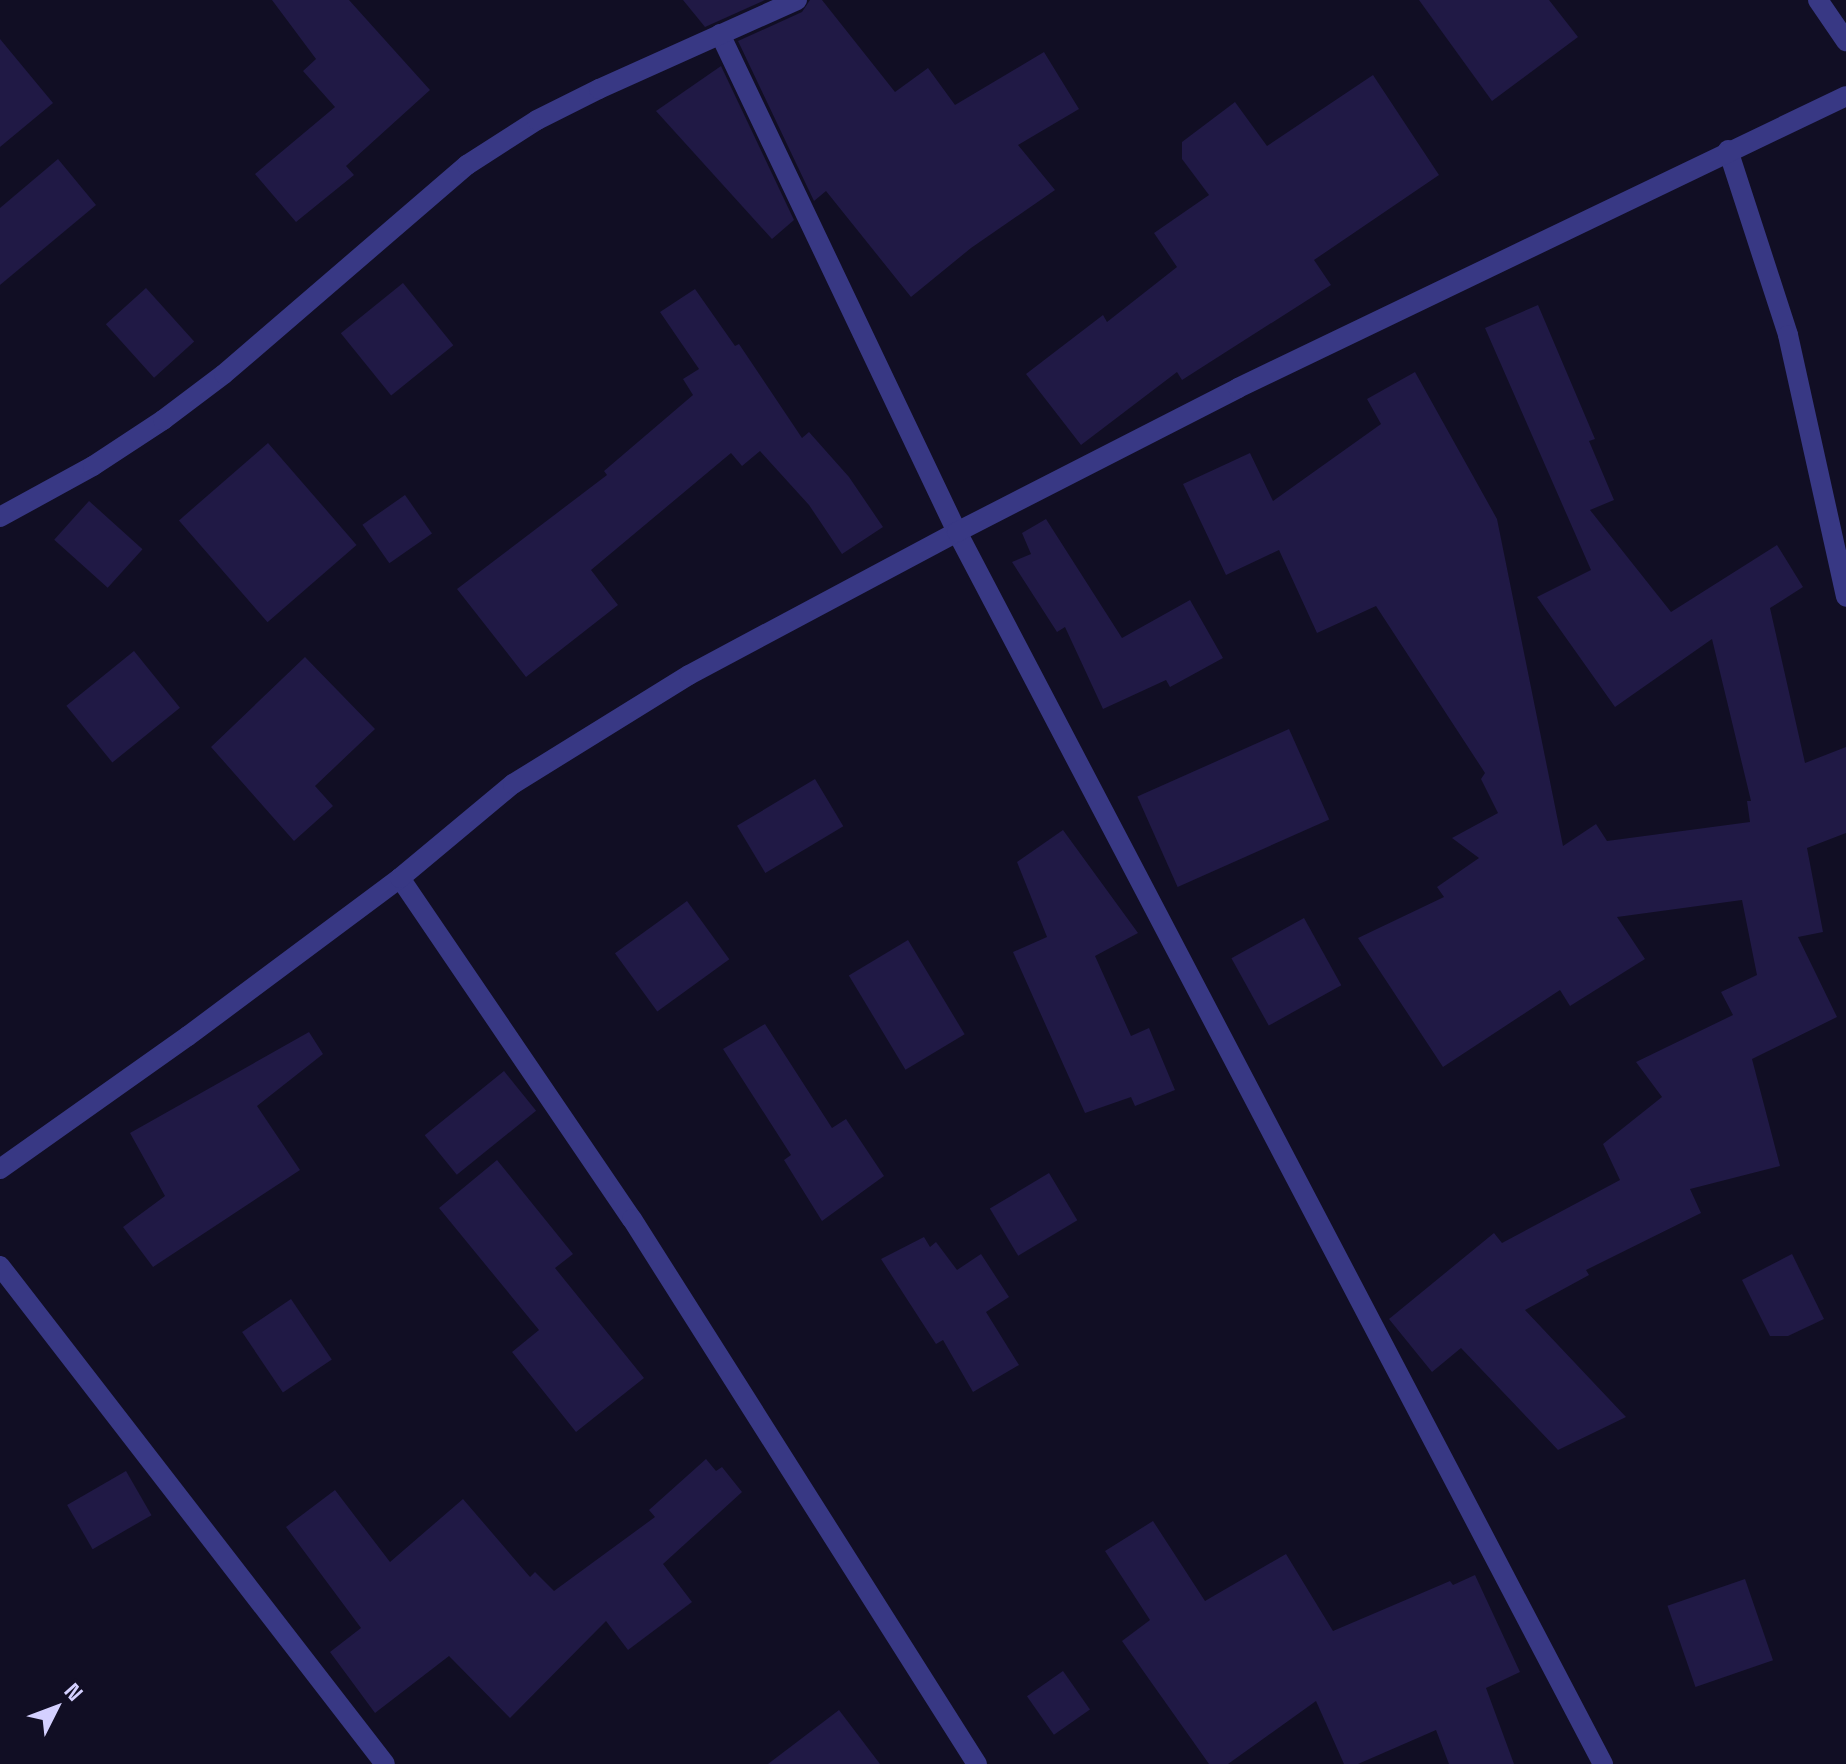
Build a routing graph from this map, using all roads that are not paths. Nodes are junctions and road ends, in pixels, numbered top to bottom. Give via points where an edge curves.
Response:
1 (797, 0) edge
2 (1818, 0) edge
3 (720, 34) junction
4 (1846, 41) edge
5 (1846, 96) edge
6 (1728, 150) junction
7 (0, 517) edge
8 (957, 532) junction
9 (1846, 597) edge
10 (400, 878) junction
11 (0, 1169) edge
12 (0, 1266) edge
13 (385, 1764) edge
14 (977, 1764) edge
15 (1603, 1764) edge

1 - 3 street
2 - 4 street
3 - 7 street via 549,114 467,165 163,420
3 - 8 street
5 - 6 street
6 - 8 street via 1238,388
6 - 9 street via 1788,335
8 - 10 street via 601,727 513,784
8 - 15 street
10 - 11 street
10 - 14 street via 632,1219
12 - 13 street

